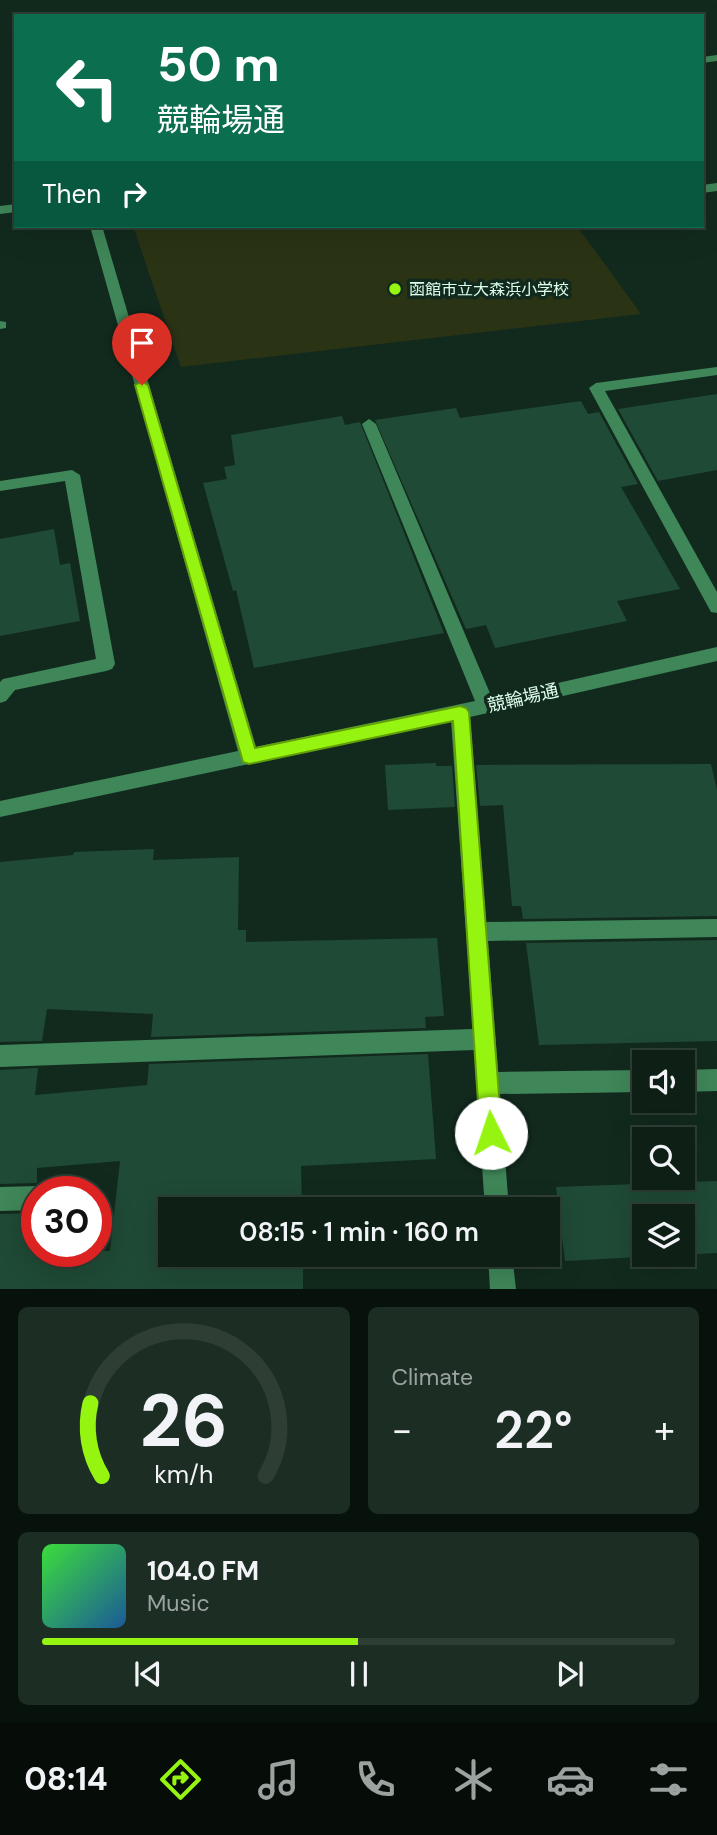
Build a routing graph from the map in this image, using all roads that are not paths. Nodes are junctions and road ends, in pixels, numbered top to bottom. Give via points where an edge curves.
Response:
1 (97, 228) edge
2 (717, 371) edge
3 (369, 424) dead end
4 (0, 486) edge
5 (717, 607) edge
6 (717, 654) edge
7 (0, 696) edge
8 (486, 706) junction
9 (460, 712) junction
10 (249, 757) junction
11 (0, 809) edge
12 (717, 928) edge
13 (477, 932) junction
14 (485, 1039) junction
15 (0, 1056) edge
16 (717, 1080) edge
17 (632, 1081) edge
18 (695, 1081) edge
19 (487, 1083) junction
20 (496, 1197) edge
21 (21, 1198) edge
22 (0, 1199) edge
23 (501, 1267) edge
24 (502, 1289) edge

1 - 10 street
2 - 5 street via 596,388
3 - 8 street
4 - 7 street via 72,475 106,664 9,684
6 - 8 street, 競輪場通
8 - 9 street, 競輪場通
9 - 10 street, 競輪場通
9 - 13 street
10 - 11 street, 競輪場通
12 - 13 street
13 - 14 street
14 - 15 street
14 - 19 street
16 - 18 street
17 - 19 street
19 - 20 street
21 - 22 street
23 - 24 street

